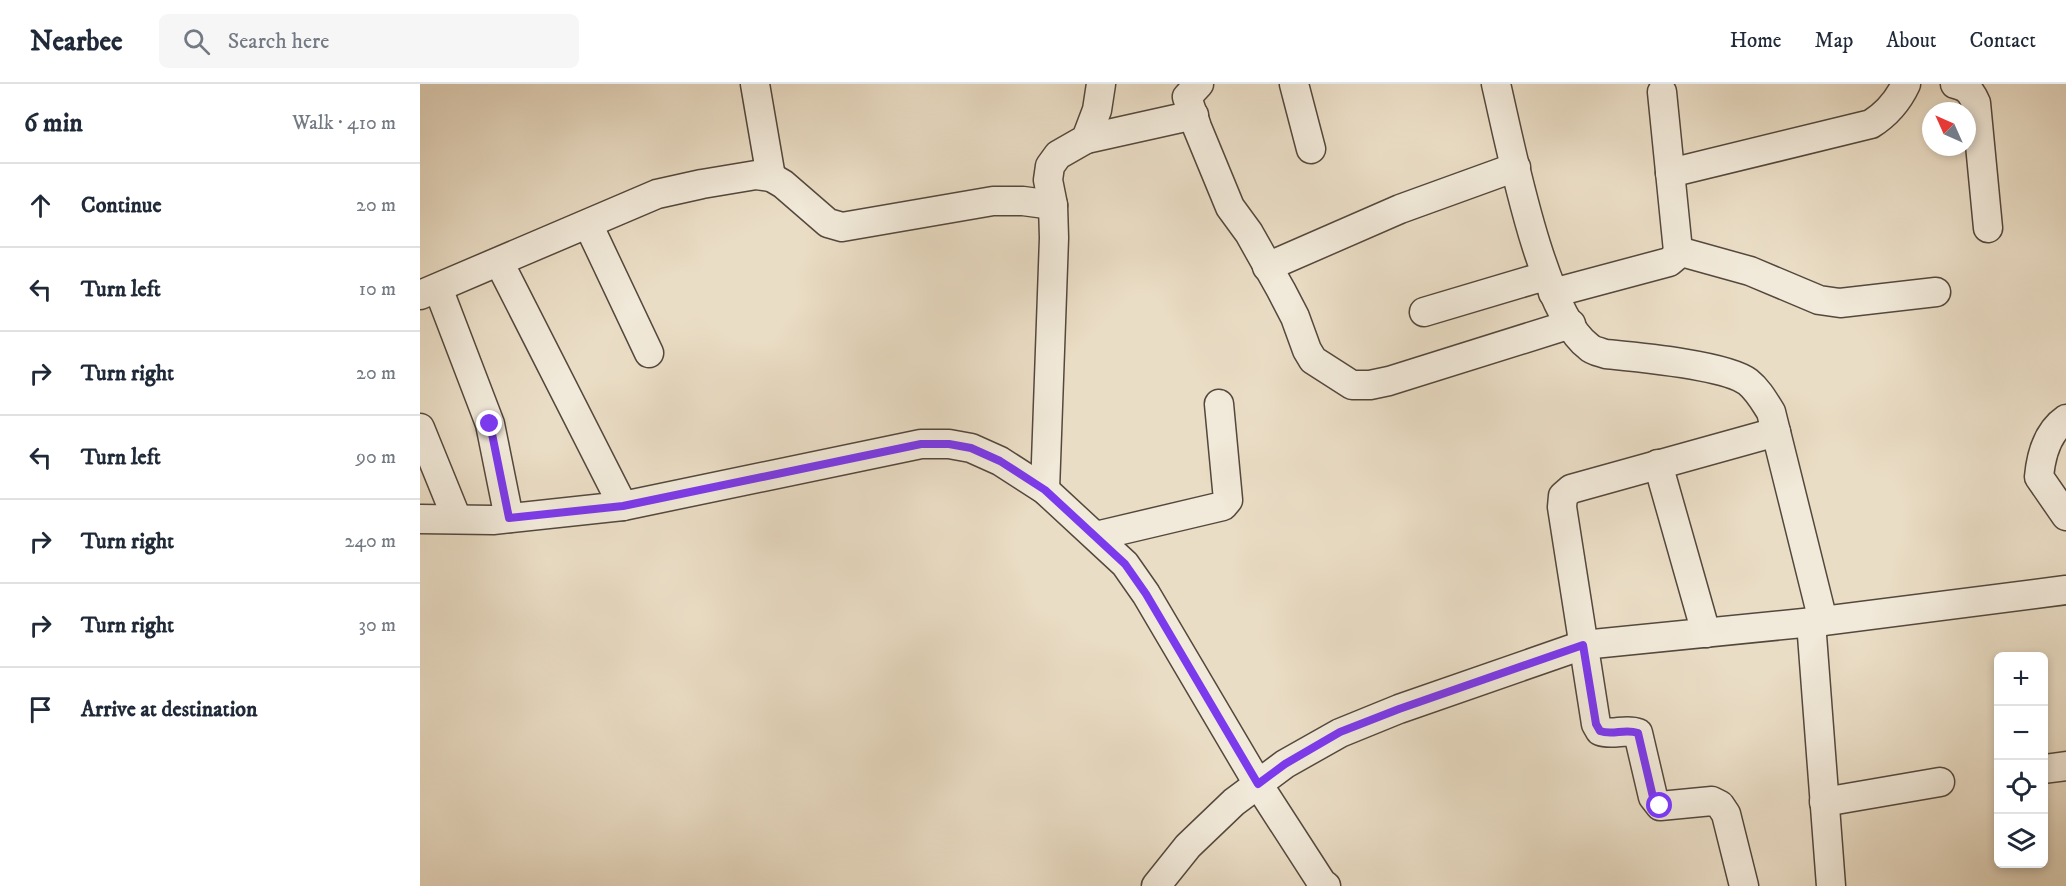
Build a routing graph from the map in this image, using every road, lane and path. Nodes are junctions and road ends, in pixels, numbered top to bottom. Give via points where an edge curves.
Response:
1 (755, 84) edge
2 (1101, 84) edge
3 (1199, 84) edge
4 (1294, 84) edge
5 (1496, 84) edge
6 (1955, 84) edge
7 (1903, 85) edge
8 (1662, 92) dead end
9 (1194, 115) junction
10 (1086, 139) junction
11 (1311, 149) dead end
12 (1516, 167) junction
13 (1670, 173) junction
14 (771, 177) junction
15 (1053, 205) junction
16 (588, 224) junction
17 (1988, 228) dead end
18 (1678, 251) junction
19 (499, 262) junction
20 (1267, 267) junction
21 (1549, 284) junction
22 (429, 291) edge
23 (1936, 292) dead end
24 (1424, 312) dead end
25 (1571, 324) junction
26 (649, 353) dead end
27 (1219, 404) dead end
28 (2066, 418) edge
29 (420, 428) edge
30 (1776, 432) junction
31 (1658, 464) junction
32 (1045, 490) junction
33 (623, 506) junction
34 (2066, 516) edge
35 (509, 518) junction
36 (420, 519) edge
37 (457, 519) junction
38 (1096, 536) junction
39 (2066, 590) edge
40 (1817, 622) junction
41 (1706, 633) junction
42 (1583, 645) junction
43 (2066, 766) edge
44 (2048, 768) edge
45 (1940, 782) dead end
46 (1258, 784) junction
47 (1824, 802) junction
48 (1156, 886) edge
49 (1326, 886) edge
50 (1744, 886) edge
51 (1831, 886) edge

1 - 14 street
2 - 10 street
3 - 9 street via 1187,97
4 - 11 street
5 - 12 street
6 - 17 street via 1967,87 1976,103
7 - 13 street via 1896,103 1871,124
8 - 13 street
9 - 10 street
9 - 20 street via 1230,207
10 - 15 street via 1058,155 1050,166 1048,180
12 - 20 street via 1400,208
12 - 21 street
13 - 18 street
14 - 15 street via 828,223 842,227 993,201
14 - 16 street via 756,175 657,194
15 - 32 street
16 - 19 street
16 - 26 street
18 - 21 street via 1669,262
18 - 23 street via 1750,271 1819,300 1840,303
19 - 22 street
19 - 33 street
20 - 25 street via 1313,360 1352,385 1389,381
21 - 24 street
21 - 25 street
22 - 35 street via 490,424
25 - 30 street via 1590,348 1606,354 1728,372 1747,381 1771,412
27 - 38 street via 1228,500 1223,506
28 - 34 street via 2047,440 2039,477
29 - 37 street
30 - 31 street
30 - 40 street
31 - 41 street
31 - 42 street via 1570,489 1563,496
32 - 33 street via 1000,461 971,448 921,444
32 - 38 street
33 - 35 street
35 - 37 street
36 - 37 street
38 - 46 street via 1125,564 1146,594
39 - 40 street
40 - 41 street
40 - 47 street
41 - 42 street
42 - 46 street via 1340,732
42 - 50 street via 1600,731 1638,733 1653,797 1660,806 1712,801 1720,805 1726,814
43 - 44 street
45 - 47 street
46 - 48 street via 1188,846
46 - 49 street
47 - 51 street

